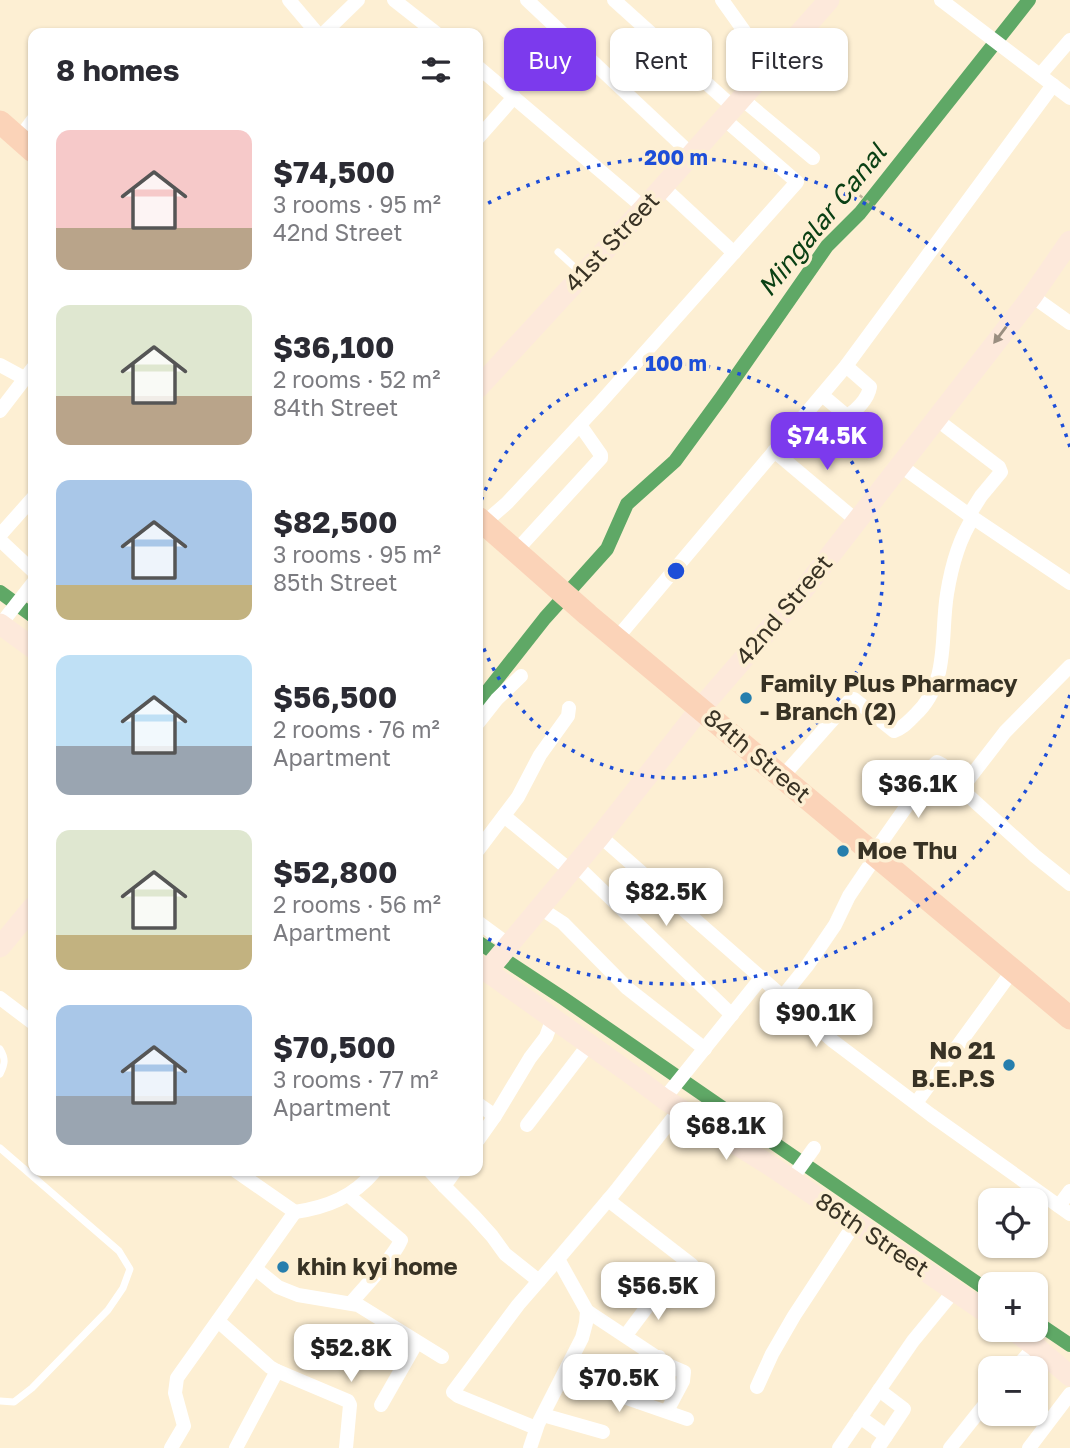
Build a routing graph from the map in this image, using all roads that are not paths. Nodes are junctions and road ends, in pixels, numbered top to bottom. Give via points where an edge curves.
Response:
1 (289, 0) edge
2 (358, 0) edge
3 (394, 0) edge
4 (527, 0) edge
5 (614, 0) edge
6 (722, 0) edge
7 (829, 0) edge
8 (941, 0) edge
9 (313, 28) edge
10 (329, 28) edge
11 (430, 28) edge
12 (742, 28) edge
13 (804, 28) edge
14 (1070, 40) edge
15 (483, 71) edge
16 (1040, 75) junction
17 (1053, 85) junction
18 (748, 91) edge
19 (514, 97) junction
20 (1070, 98) edge
21 (733, 108) junction
22 (0, 122) edge
23 (483, 132) edge
24 (26, 145) edge
25 (691, 154) junction
26 (813, 158) dead end
27 (663, 187) junction
28 (644, 208) junction
29 (1070, 241) edge
30 (558, 252) dead end
31 (734, 253) junction
32 (582, 274) junction
33 (1031, 296) junction
34 (1070, 323) edge
35 (0, 365) edge
36 (846, 366) junction
37 (28, 372) edge
38 (28, 376) edge
39 (483, 383) edge
40 (821, 395) junction
41 (0, 411) edge
42 (936, 419) junction
43 (580, 425) junction
44 (774, 451) junction
45 (901, 466) junction
46 (28, 504) edge
47 (971, 516) junction
48 (483, 520) edge
49 (857, 521) junction
50 (483, 523) edge
51 (0, 535) edge
52 (0, 540) edge
53 (515, 552) junction
54 (28, 566) edge
55 (1070, 583) edge
56 (28, 589) edge
57 (2, 622) edge
58 (617, 638) junction
59 (28, 645) edge
60 (1070, 666) edge
61 (521, 676) dead end
62 (569, 708) dead end
63 (701, 709) junction
64 (483, 717) edge
65 (782, 777) junction
66 (961, 789) junction
67 (504, 817) junction
68 (600, 836) junction
69 (483, 844) edge
70 (875, 855) junction
71 (573, 868) junction
72 (1070, 884) edge
73 (540, 908) junction
74 (28, 912) edge
75 (483, 937) edge
76 (0, 947) edge
77 (492, 963) edge
78 (1013, 970) junction
79 (762, 977) junction
80 (783, 996) junction
81 (0, 998) edge
82 (732, 1015) junction
83 (553, 1018) junction
84 (1070, 1018) edge
85 (28, 1019) edge
86 (589, 1044) junction
87 (0, 1049) edge
88 (705, 1049) junction
89 (0, 1074) edge
90 (673, 1099) junction
91 (916, 1103) junction
92 (483, 1108) edge
93 (495, 1116) junction
94 (527, 1125) dead end
95 (483, 1133) edge
96 (0, 1148) edge
97 (811, 1152) dead end
98 (28, 1172) edge
99 (795, 1174) junction
100 (32, 1176) edge
101 (248, 1176) edge
102 (371, 1176) edge
103 (435, 1176) edge
104 (451, 1176) edge
105 (444, 1186) junction
106 (1070, 1191) edge
107 (348, 1195) junction
108 (608, 1200) junction
109 (1065, 1210) edge
110 (295, 1212) junction
111 (855, 1223) junction
112 (558, 1259) junction
113 (692, 1265) dead end
114 (256, 1269) junction
115 (539, 1281) junction
116 (662, 1287) dead end
117 (954, 1291) junction
118 (351, 1303) junction
119 (978, 1307) edge
120 (587, 1311) junction
121 (218, 1321) junction
122 (626, 1335) junction
123 (416, 1342) junction
124 (1030, 1342) edge
125 (1035, 1346) junction
126 (1026, 1356) edge
127 (442, 1357) dead end
128 (659, 1357) junction
129 (620, 1364) dead end
130 (277, 1371) junction
131 (563, 1376) junction
132 (1070, 1376) edge
133 (757, 1387) dead end
134 (879, 1390) junction
135 (611, 1392) junction
136 (1070, 1394) edge
137 (0, 1401) edge
138 (639, 1402) junction
139 (382, 1405) dead end
140 (667, 1411) junction
141 (978, 1413) edge
142 (860, 1417) junction
143 (687, 1419) dead end
144 (540, 1422) junction
145 (603, 1432) dead end
146 (882, 1442) edge
147 (171, 1448) edge
148 (236, 1448) edge
149 (346, 1448) edge
150 (530, 1448) edge
151 (839, 1448) edge
152 (950, 1448) edge
153 (1029, 1448) edge

1 - 9 street
2 - 10 street
3 - 11 street
4 - 25 street
5 - 21 street
6 - 12 street
7 - 13 street, 41st Street
8 - 16 street
14 - 16 street
15 - 19 street
16 - 17 street
17 - 20 street
17 - 36 street
18 - 21 street, 41st Street
19 - 23 street
19 - 28 street
21 - 25 street, 41st Street
21 - 26 street
21 - 31 street via 797,182
22 - 24 main road
25 - 27 street, 41st Street
27 - 28 street, 41st Street
27 - 31 street
28 - 32 street, 41st Street
29 - 33 street, 42nd Street
30 - 32 lane
31 - 43 street
32 - 39 street, 41st Street
33 - 34 street
33 -> 42 street, 42nd Street
35 - 37 street
36 - 40 street
36 - 40 street via 870,387 868,395 847,416
38 - 41 street
40 - 44 street
42 - 45 street, 42nd Street
42 - 47 street via 1001,472
43 - 48 street via 507,502
43 - 53 street via 601,458
44 - 49 street
44 - 58 street
45 - 47 street
45 - 49 street, 42nd Street
46 - 51 street
47 - 55 street
47 - 65 street via 947,594 936,686 921,710 894,731 851,699
49 - 63 street, 42nd Street
50 - 53 main road, 84th Street
52 - 54 street
53 - 58 main road, 84th Street
56 - 57 street
57 - 59 street
58 - 63 main road, 84th Street
60 - 66 street via 1005,732
61 - 64 street
62 - 67 street
63 - 65 main road, 84th Street
63 - 68 street, 42nd Street
65 - 70 main road, 84th Street
66 - 70 street via 942,764 933,765
66 - 72 street
67 - 69 street
67 - 71 street
68 - 71 street, 42nd Street
68 - 79 street
70 - 78 main road, 84th Street
70 - 80 street via 835,925
71 - 73 street, 42nd Street
71 - 82 street
73 - 77 street, 42nd Street
73 - 88 street via 563,923 627,988
74 - 76 street
75 - 77 street
77 - 83 street, 86th Street
78 - 84 main road, 84th Street
78 - 91 street
79 - 80 street
79 - 82 street
80 - 91 street via 833,1041
81 - 85 street
82 - 88 street
83 - 86 street, 86th Street
83 - 93 street
86 - 90 street, 86th Street
86 - 94 street
87 - 89 lane via 5,1063
88 - 90 street via 684,1075
90 - 99 street, 86th Street
90 - 108 street
91 - 109 street
92 - 93 street
93 - 95 street
96 - 98 lane
97 - 99 street
99 - 111 street, 86th Street
100 - 137 lane via 119,1251 130,1269 108,1310 32,1388 14,1402
101 - 110 street
102 - 107 street
103 - 105 street
104 - 105 street
105 - 115 street via 505,1254
106 - 109 street
107 - 110 street via 318,1209
107 - 118 street via 401,1240
108 - 112 street
108 - 113 street
110 - 114 street
111 - 117 street, 86th Street
111 - 133 street via 794,1316
112 - 115 street
112 - 120 street
114 - 118 street via 298,1296
114 - 121 street
115 - 144 street via 453,1392
116 - 122 street
117 - 119 street, 86th Street
117 - 134 street
118 - 123 street
120 - 122 street
120 - 131 street via 582,1338
121 - 130 street
121 - 147 street via 177,1378 175,1393 184,1426
122 - 128 street
123 - 127 street
123 - 139 street
124 - 125 street
125 - 126 street
125 - 132 street
128 - 138 street
128 - 140 street via 684,1372
129 - 135 street
130 - 148 street
130 - 149 street via 348,1401
131 - 135 street
131 - 144 street
134 - 142 street
134 - 146 street via 904,1409
135 - 138 street
136 - 153 street
138 - 140 street
140 - 143 street
141 - 152 street
142 - 146 street
142 - 151 street
144 - 145 street
144 - 150 street

